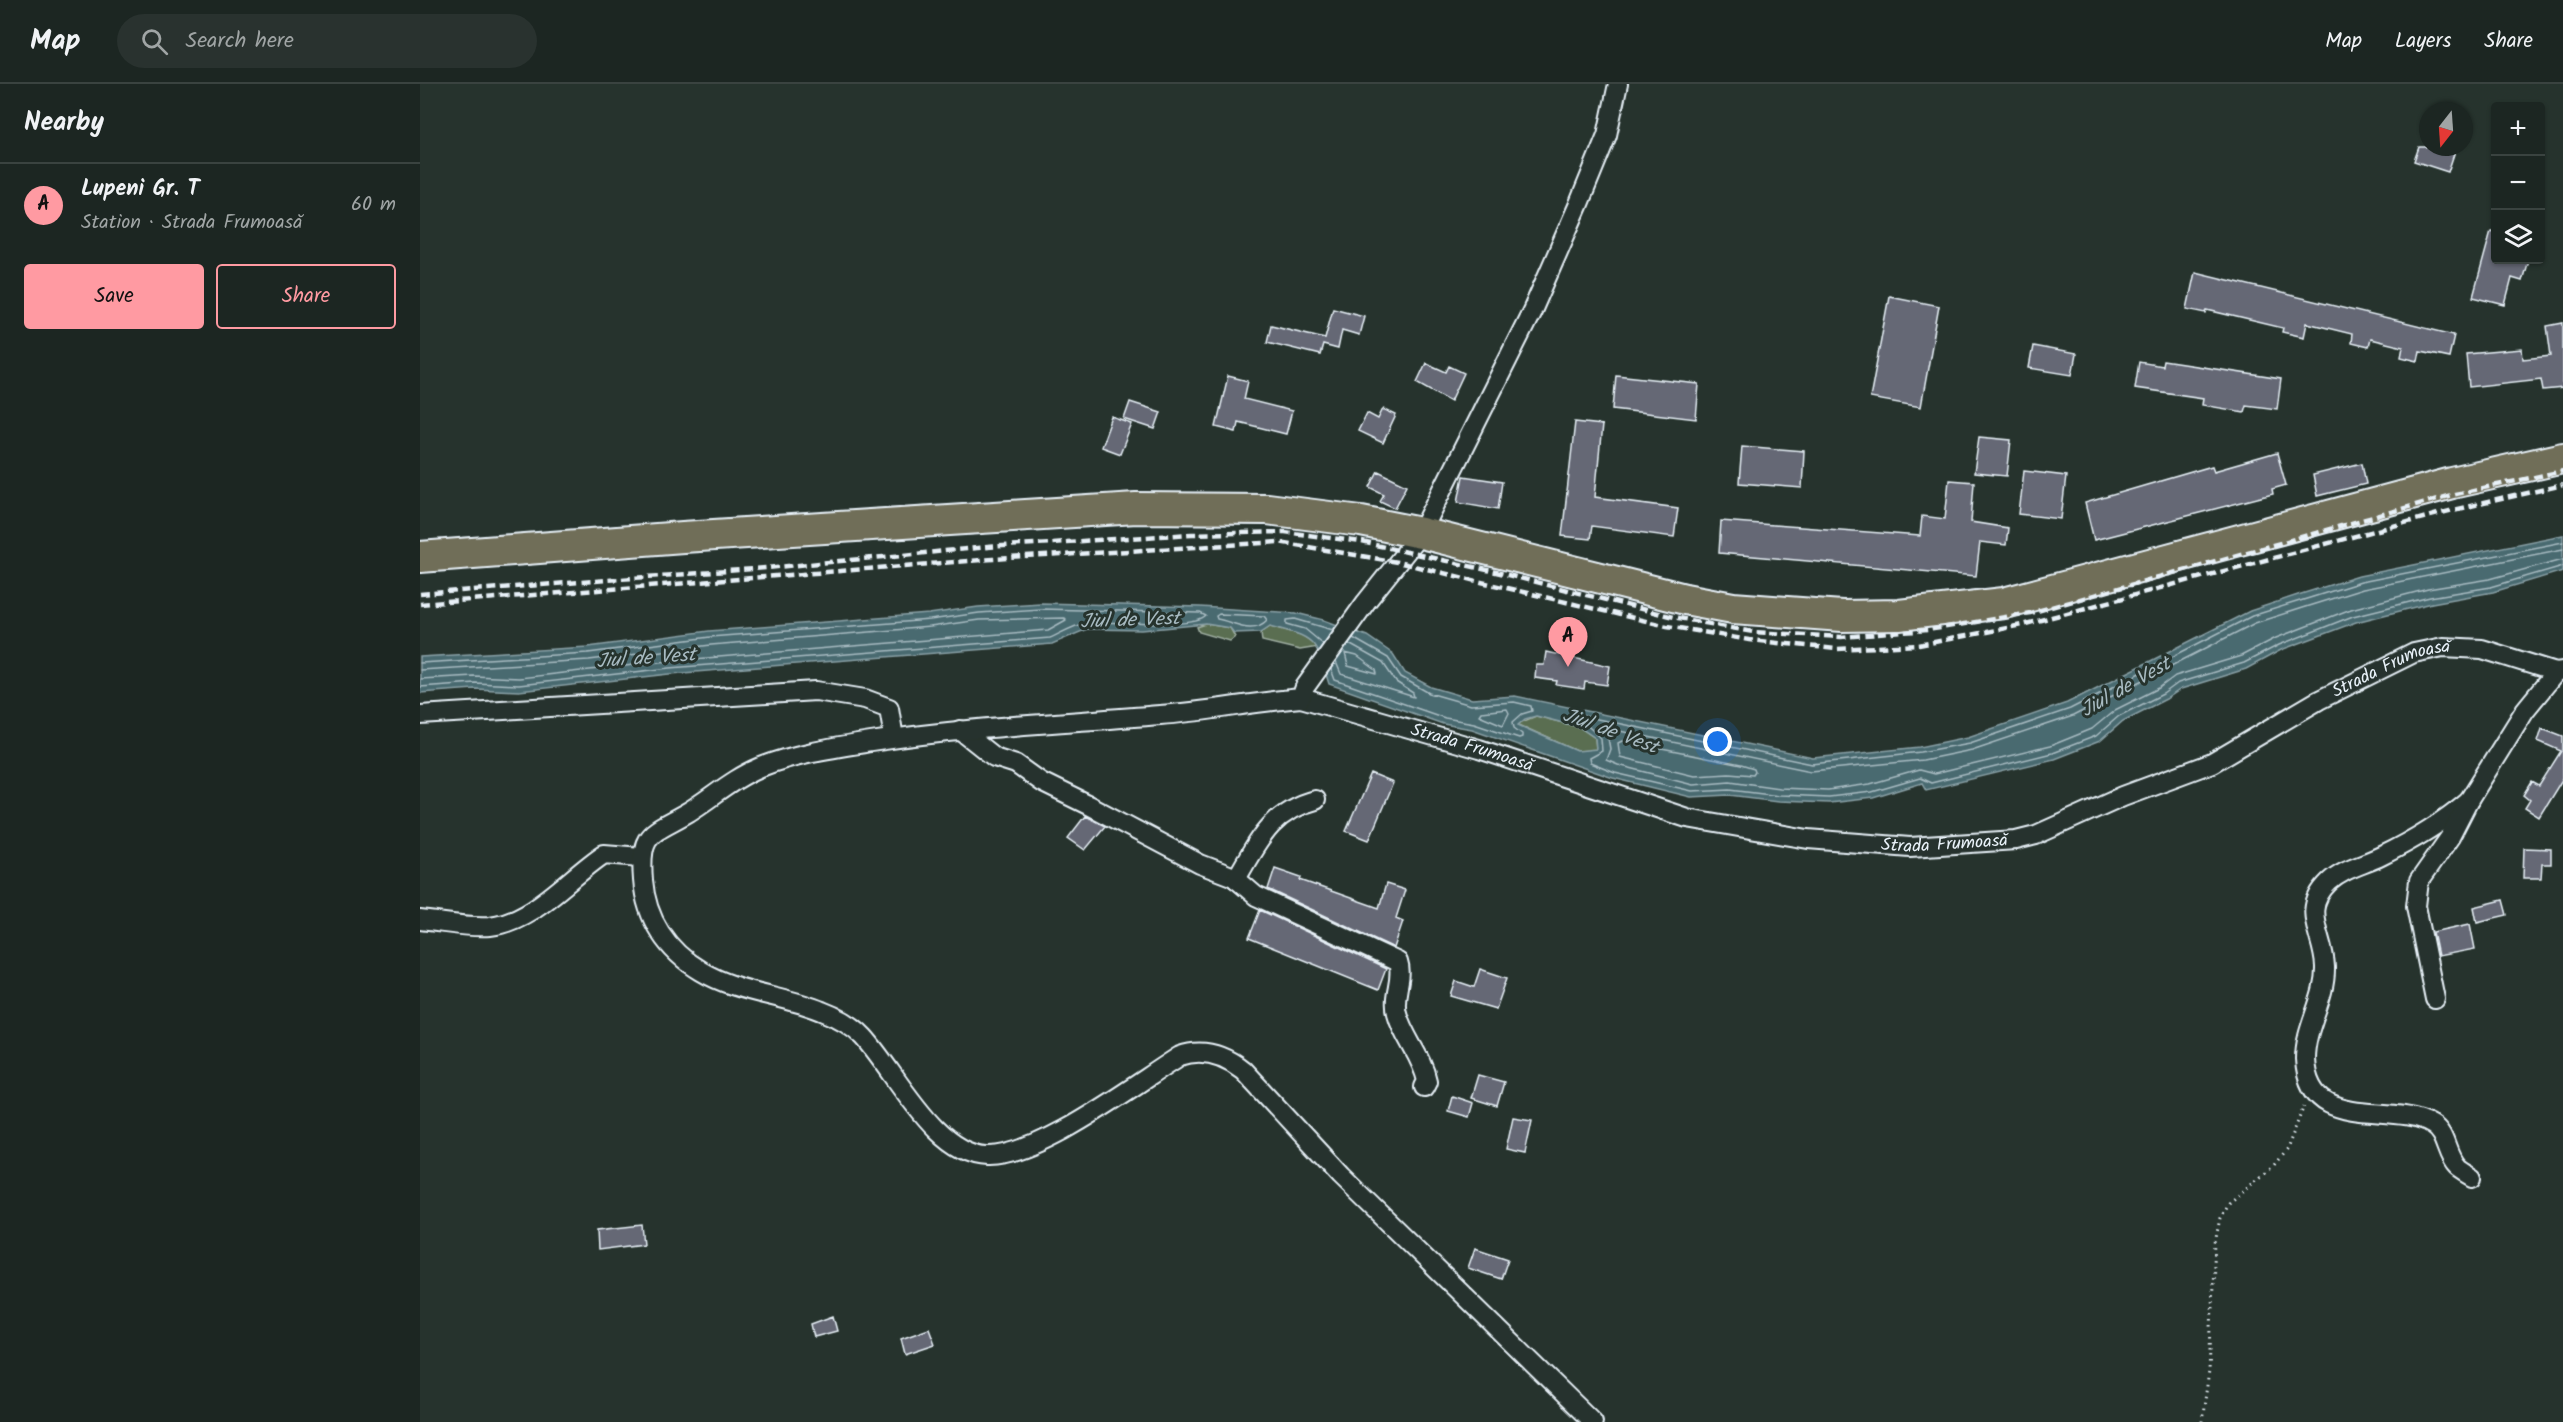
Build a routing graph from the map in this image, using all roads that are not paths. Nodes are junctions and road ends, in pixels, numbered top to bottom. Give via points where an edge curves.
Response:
1 (1618, 84) edge
2 (2563, 458) edge
3 (1421, 534) junction
4 (420, 557) edge
5 (2560, 672) edge
6 (1303, 693) junction
7 (420, 715) edge
8 (960, 730) junction
9 (894, 738) junction
10 (1316, 800) dead end
11 (2469, 800) junction
12 (641, 857) junction
13 (1236, 879) junction
14 (420, 920) edge
15 (2434, 999) dead end
16 (1424, 1087) dead end
17 (2472, 1177) dead end
18 (1593, 1422) edge

1 - 3 street via 1607,135 1578,206 1532,311
2 - 3 main road via 2452,483 2004,603 1899,615 1842,616 1733,608
3 - 4 main road via 1361,520 1267,508 1136,508
3 - 6 street via 1366,602
5 - 6 street, Strada Frumoasă via 2482,649 2443,647 2414,654 2319,700 2212,763 2123,796 2036,835 2016,840 1910,847 1808,839 1687,818
5 - 11 street via 2524,710
6 - 8 street, Strada Frumoasă via 1196,713
7 - 9 street via 816,691 865,699 889,708
8 - 9 street, Strada Frumoasă
8 - 13 street via 994,757 1016,764 1069,798
9 - 12 street, Strada Frumoasă via 802,753 757,769 651,832
10 - 13 street via 1285,811 1273,821
11 - 15 street via 2450,837 2419,880 2415,894
11 - 17 street via 2433,829 2345,870 2317,895 2313,915 2325,964 2325,986 2308,1032 2305,1058 2310,1083 2333,1106 2352,1113 2419,1119 2433,1126 2442,1134 2457,1167
12 - 14 street via 604,854 527,913 505,922 489,926
12 - 18 street via 645,902 659,932 679,955 720,980 820,1010 849,1023 932,1128 969,1153 987,1156 1026,1149 1180,1056 1194,1051 1229,1059 1341,1176
13 - 16 street via 1256,896 1398,962 1401,972 1396,1012 1424,1065 1428,1081

